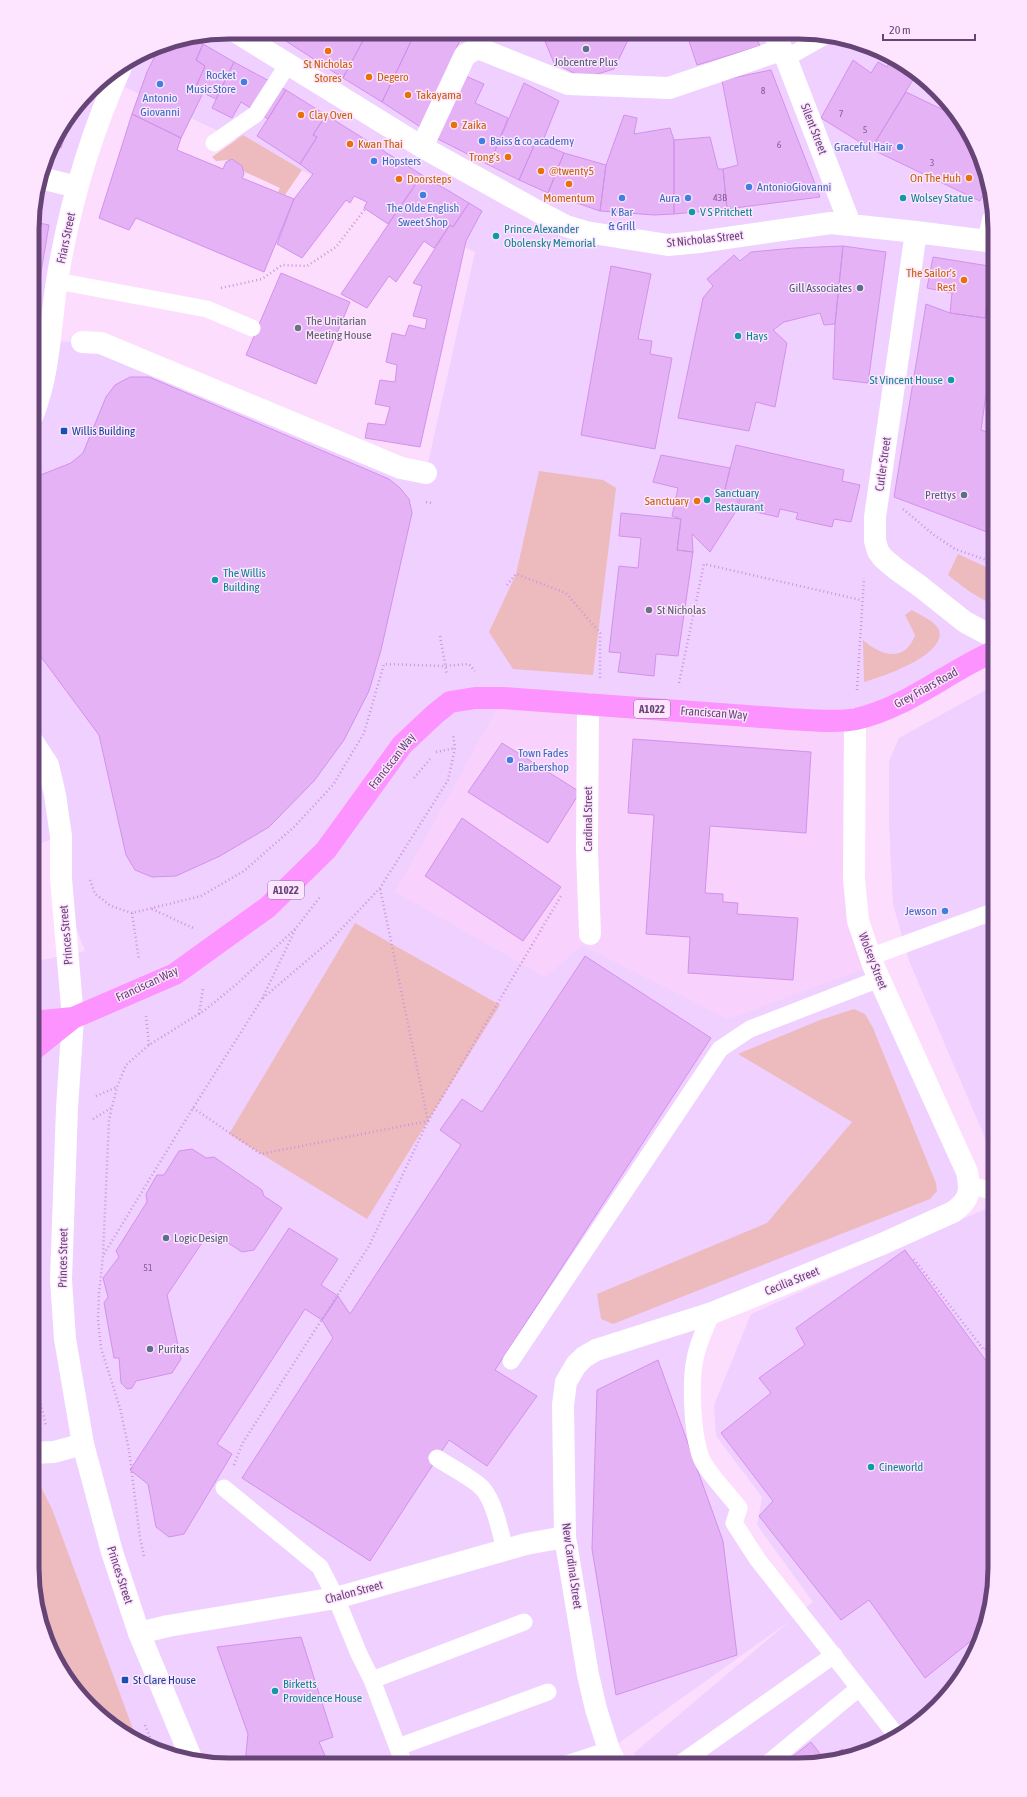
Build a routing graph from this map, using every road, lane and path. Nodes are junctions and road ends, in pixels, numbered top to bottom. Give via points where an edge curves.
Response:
1 (247, 39) edge
2 (813, 39) edge
3 (781, 48) edge
4 (288, 64) junction
5 (118, 75) edge
6 (214, 143) dead end
7 (422, 147) junction
8 (45, 179) edge
9 (77, 187) junction
10 (366, 209) dead end
11 (850, 224) junction
12 (916, 232) junction
13 (988, 242) edge
14 (57, 281) junction
15 (207, 309) junction
16 (252, 328) dead end
17 (82, 342) dead end
18 (39, 400) edge
19 (426, 473) dead end
20 (900, 506) dead end
21 (988, 561) edge
22 (864, 570) dead end
23 (507, 585) dead end
24 (861, 600) junction
25 (988, 634) edge
26 (988, 654) edge
27 (468, 664) dead end
28 (600, 681) dead end
29 (679, 687) dead end
30 (856, 693) dead end
31 (588, 704) junction
32 (855, 719) junction
33 (39, 751) edge
34 (435, 753) dead end
35 (430, 758) dead end
36 (411, 782) dead end
37 (88, 875) dead end
38 (380, 888) junction
39 (324, 891) dead end
40 (564, 891) dead end
41 (152, 909) junction
42 (988, 914) edge
43 (296, 928) junction
44 (590, 934) dead end
45 (220, 941) junction
46 (870, 957) junction
47 (879, 979) junction
48 (262, 999) junction
49 (74, 1018) junction
50 (39, 1021) edge
51 (39, 1045) edge
52 (193, 1108) junction
53 (428, 1121) junction
54 (970, 1185) junction
55 (988, 1190) edge
56 (103, 1256) junction
57 (912, 1256) dead end
58 (712, 1313) junction
59 (988, 1347) edge
60 (596, 1350) joint
61 (511, 1361) dead end
62 (83, 1444) junction
63 (39, 1453) edge
64 (436, 1458) dead end
65 (224, 1488) joint
66 (565, 1537) junction
67 (505, 1549) junction
68 (145, 1561) dead end
69 (336, 1598) junction
70 (524, 1622) dead end
71 (139, 1633) junction
72 (834, 1655) junction
73 (372, 1680) junction
74 (860, 1688) junction
75 (548, 1692) dead end
76 (894, 1732) edge
77 (398, 1748) junction
78 (189, 1754) edge
79 (613, 1757) edge
80 (402, 1758) edge
81 (689, 1758) edge
82 (775, 1758) edge

1 - 4 street, St Nicholas Street
2 - 3 lane
3 - 7 street via 669,88 568,84 478,48 465,55
3 - 11 street, Silent Street
4 - 6 lane via 256,114
4 - 7 street, St Nicholas Street
5 - 9 street, Friars Street via 92,138
7 - 11 street, St Nicholas Street via 566,226 586,232 668,245 813,225
8 - 9 street
9 - 14 street, Friars Street
10 - 15 path via 336,247 307,266 282,265 262,279 219,288
11 - 12 street, St Nicholas Street
12 - 13 street, St Nicholas Street
12 - 25 street, Cutler Street via 875,517 875,541 878,551 896,570 965,622
14 - 15 lane
14 - 18 street, Friars Street via 50,341
15 - 16 lane
17 - 19 street via 101,342 401,468
20 - 21 path via 955,549
22 - 24 path
23 - 28 path via 516,574 566,593 600,632
24 - 29 path via 704,564
24 - 30 path
26 - 32 main road, Grey Friars Road / A1022 via 886,710
27 - 41 path via 384,664 364,733 333,785 294,827 244,871 201,896
31 - 32 main road, Franciscan Way / A1022 via 814,721
31 - 44 street, Cardinal Street via 587,851
31 - 45 main road, Franciscan Way / A1022 via 503,698 475,698 450,702 402,745 326,850 268,907
32 - 46 street, Wolsey Street via 854,879 858,921
33 - 49 street, Princes Street via 48,765 61,836 62,879
34 - 38 path via 455,748 448,780
35 - 36 path
37 - 41 path via 95,894 111,906 132,913
38 - 48 path via 331,940
38 - 53 path
39 - 43 path
40 - 53 path
41 - 45 path
42 - 46 lane
43 - 48 path
43 - 56 path via 238,983 205,1010 149,1045 126,1065 117,1087 109,1120
45 - 49 main road, Franciscan Way / A1022 via 175,974
46 - 47 street, Wolsey Street
47 - 54 street, Wolsey Street via 967,1172
47 - 61 lane via 750,1029 720,1049
48 - 52 path
49 - 50 main road, A1022
49 - 51 main road, A1022
49 - 62 street, Princes Street via 67,1108 61,1280 65,1339
52 - 53 path via 261,1154
52 - 56 path
53 - 65 path via 369,1246 242,1444
54 - 55 lane
54 - 58 street, Cecilia Street via 964,1202 953,1212 882,1244
56 - 68 path via 98,1319 101,1348 120,1408 129,1450
57 - 59 path via 984,1350
58 - 60 street, Cecilia Street
58 - 72 lane via 695,1359 692,1378 694,1423 697,1445 703,1462 739,1508 734,1523 758,1560
60 - 66 street, New Cardinal Street via 576,1365 566,1382 563,1405
62 - 63 street via 54,1452
62 - 71 street, Princes Street via 112,1552
64 - 67 lane via 482,1487 498,1522
65 - 69 lane via 320,1567
66 - 67 street, Chalon Street
66 - 79 street, New Cardinal Street via 588,1675
67 - 69 street, Chalon Street
69 - 71 street, Chalon Street
69 - 73 lane
70 - 73 lane
71 - 78 street, Princes Street
72 - 74 lane
72 - 81 lane
73 - 77 lane
74 - 76 lane
74 - 82 lane
75 - 77 lane
77 - 80 lane

